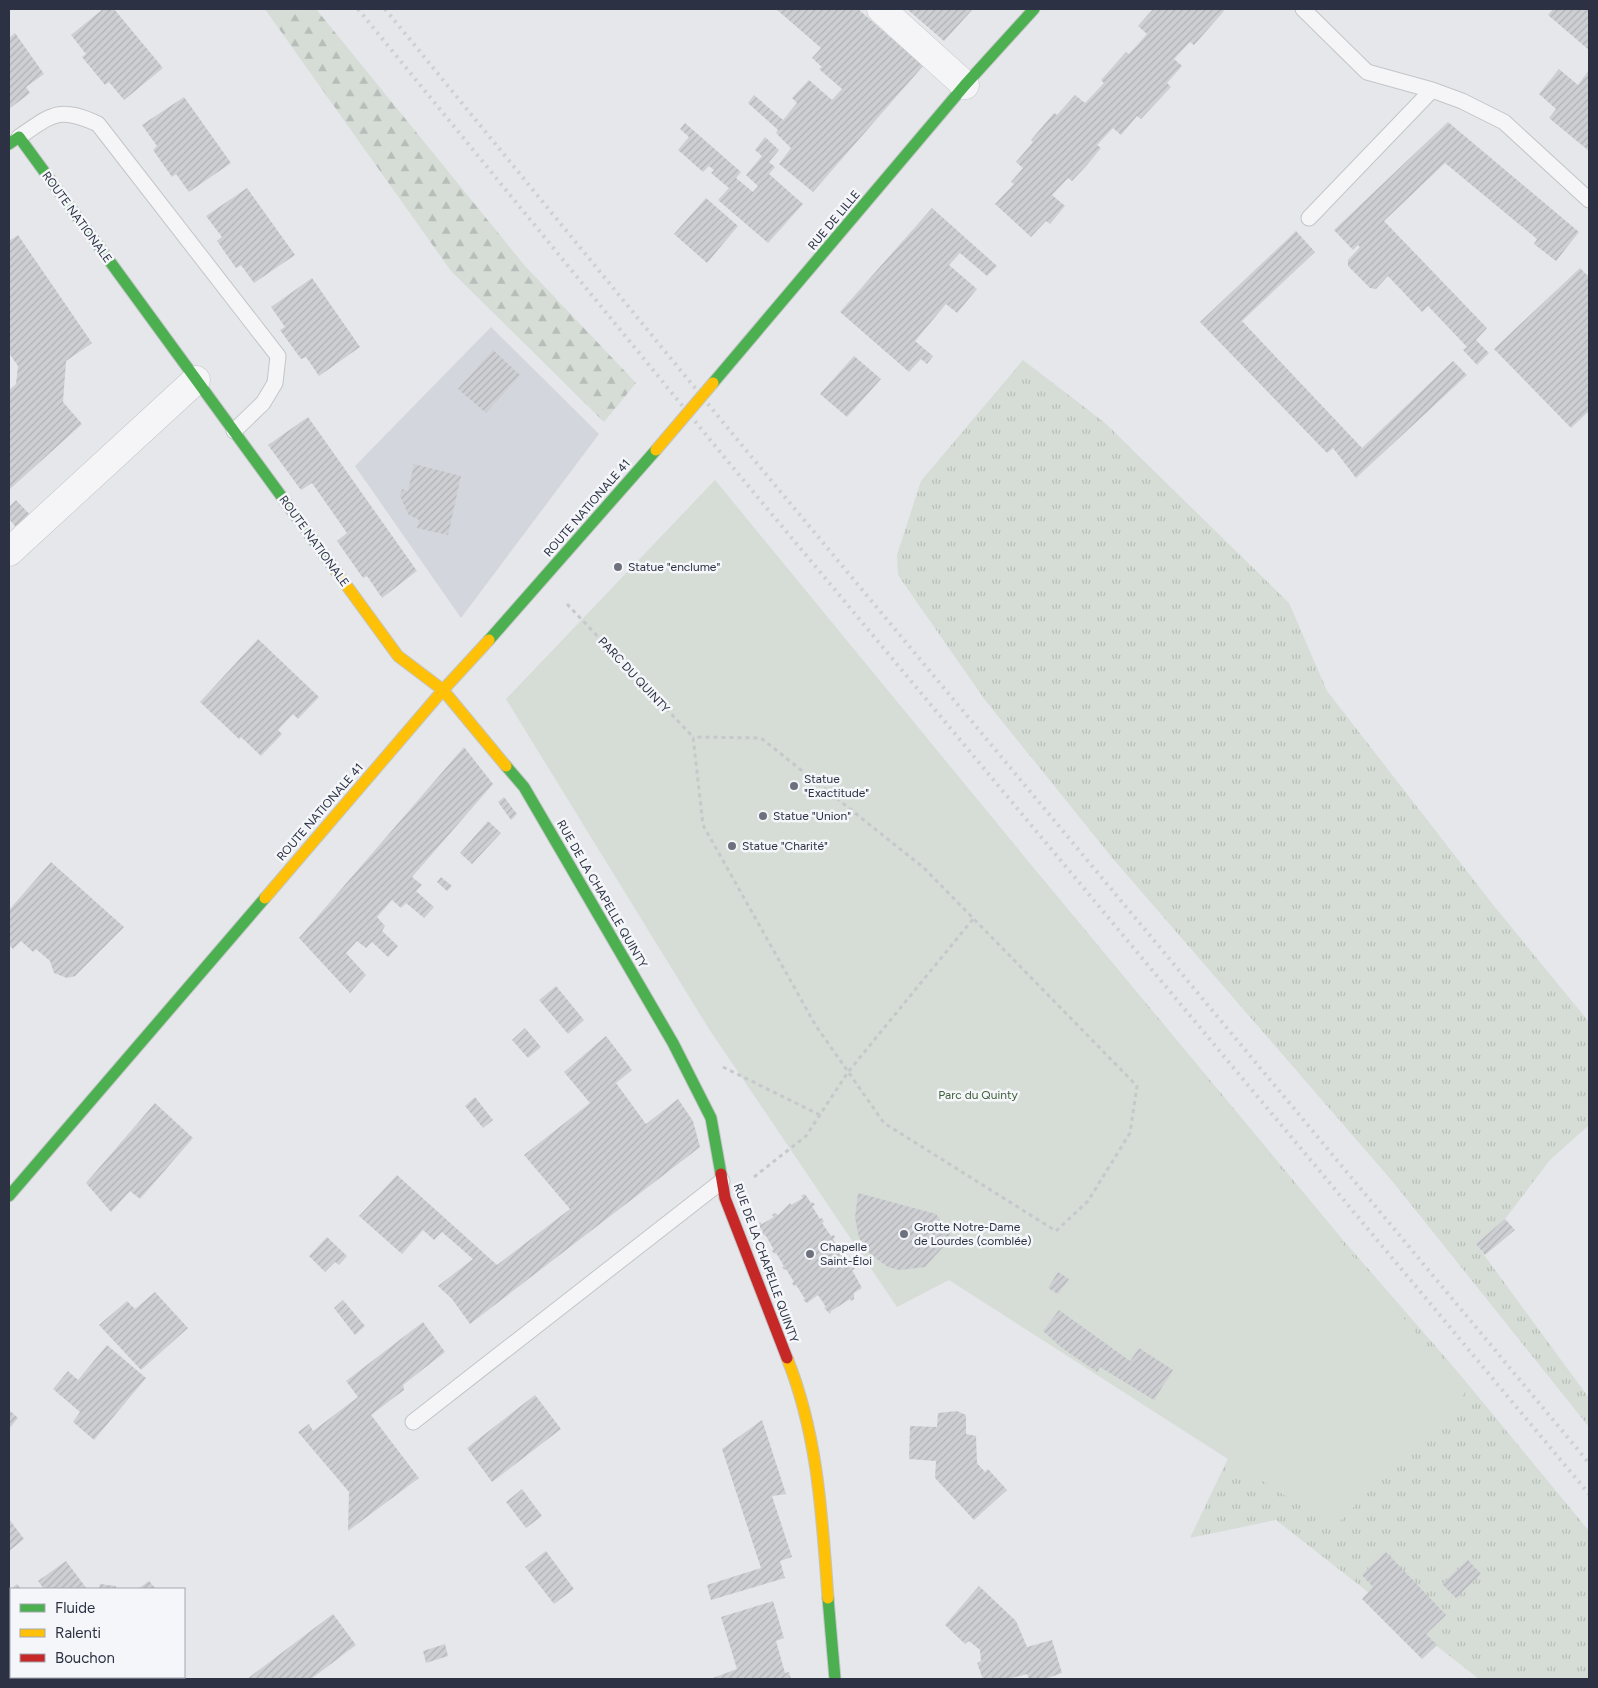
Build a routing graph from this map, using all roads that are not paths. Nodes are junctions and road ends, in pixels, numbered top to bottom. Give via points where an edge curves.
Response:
1 (880, 9) edge
2 (1034, 9) edge
3 (1303, 9) edge
4 (965, 85) junction
5 (1432, 90) junction
6 (14, 141) edge
7 (1589, 200) edge
8 (1309, 218) dead end
9 (196, 380) junction
10 (234, 431) junction
11 (656, 450) joint
12 (9, 552) edge
13 (443, 690) junction
14 (722, 1181) junction
15 (9, 1196) edge
16 (413, 1422) dead end
17 (835, 1679) edge

1 - 4 street
2 - 4 street, RUE DE LILLE
3 - 5 lane via 1367,72
4 - 11 street, RUE DE LILLE, bridge
5 - 7 lane via 1504,122
5 - 8 lane
6 - 9 street, ROUTE NATIONALE
6 - 10 lane via 53,114 75,114 98,124 278,356 275,383 263,403
9 - 10 street, ROUTE NATIONALE
9 - 12 street
10 - 13 street, ROUTE NATIONALE via 398,656
11 - 13 street, ROUTE NATIONALE 41 via 534,592
13 - 14 street, RUE DE LA CHAPELLE QUINTY via 524,787 673,1043 711,1118
13 - 15 street, ROUTE NATIONALE 41
14 - 16 lane
14 - 17 street, RUE DE LA CHAPELLE QUINTY via 725,1198 800,1390 818,1473

